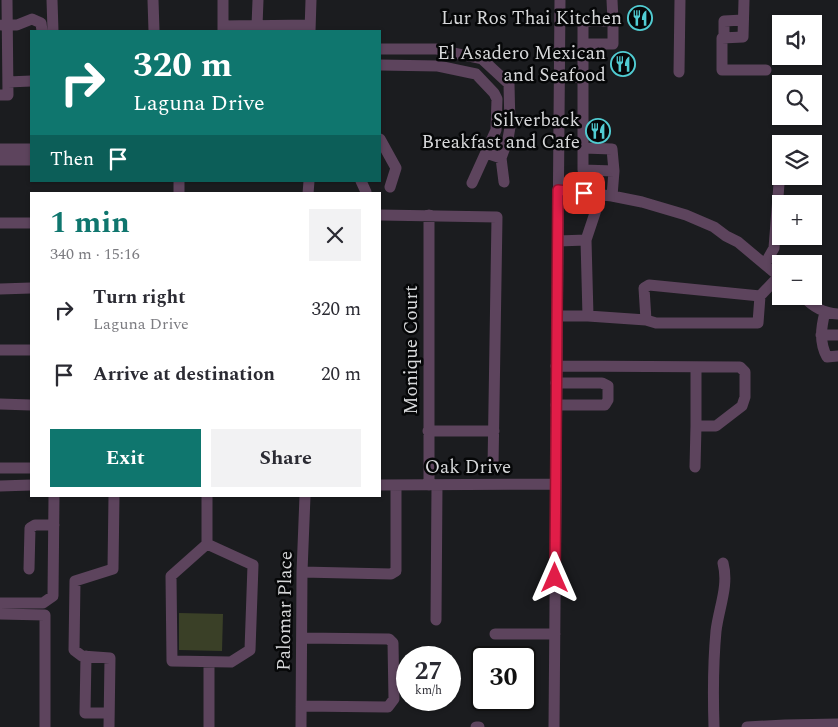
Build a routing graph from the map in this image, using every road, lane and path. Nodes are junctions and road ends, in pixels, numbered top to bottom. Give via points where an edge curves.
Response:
1 (7, 0) edge
2 (52, 0) edge
3 (153, 0) edge
4 (223, 0) edge
5 (258, 0) edge
6 (311, 0) edge
7 (560, 0) edge
8 (612, 0) edge
9 (680, 0) edge
10 (744, 0) edge
11 (743, 20) junction
12 (613, 21) junction
13 (4, 25) edge
14 (257, 26) junction
15 (310, 28) edge
16 (223, 29) edge
17 (42, 30) edge
18 (53, 30) edge
19 (154, 30) edge
20 (724, 38) junction
21 (584, 44) junction
22 (381, 49) edge
23 (446, 51) junction
24 (381, 65) edge
25 (441, 66) junction
26 (766, 70) dead end
27 (679, 72) dead end
28 (559, 76) junction
29 (584, 78) junction
30 (30, 81) edge
31 (8, 82) junction
32 (0, 95) edge
33 (381, 141) edge
34 (584, 148) junction
35 (0, 149) edge
36 (30, 149) edge
37 (486, 153) junction
38 (501, 158) junction
39 (0, 160) edge
40 (30, 160) edge
41 (614, 171) junction
42 (504, 182) dead end
43 (472, 183) dead end
44 (779, 185) edge
45 (390, 187) dead end
46 (558, 190) junction
47 (607, 195) junction
48 (381, 215) edge
49 (429, 216) junction
50 (0, 223) edge
51 (30, 223) edge
52 (586, 240) junction
53 (558, 241) junction
54 (765, 264) junction
55 (772, 270) edge
56 (772, 285) edge
57 (0, 288) edge
58 (30, 288) edge
59 (760, 296) junction
60 (812, 305) edge
61 (824, 312) junction
62 (838, 314) edge
63 (557, 316) junction
64 (588, 316) junction
65 (646, 320) junction
66 (821, 335) junction
67 (838, 335) edge
68 (0, 350) edge
69 (30, 350) edge
70 (838, 356) edge
71 (556, 366) junction
72 (696, 367) junction
73 (556, 383) junction
74 (0, 404) edge
75 (30, 404) edge
76 (556, 405) junction
77 (696, 426) junction
78 (428, 431) junction
79 (494, 431) junction
80 (493, 467) dead end
81 (695, 467) dead end
82 (0, 468) edge
83 (30, 468) edge
84 (555, 484) junction
85 (381, 485) edge
86 (396, 485) junction
87 (433, 485) junction
88 (0, 486) edge
89 (30, 486) edge
90 (54, 497) edge
91 (114, 497) edge
92 (207, 497) edge
93 (305, 497) edge
94 (54, 525) junction
95 (207, 544) junction
96 (724, 563) dead end
97 (30, 569) dead end
98 (302, 572) junction
99 (0, 603) edge
100 (0, 614) edge
101 (436, 620) dead end
102 (495, 634) dead end
103 (555, 634) junction
104 (302, 638) junction
105 (86, 656) junction
106 (209, 662) junction
107 (301, 706) junction
108 (109, 713) junction
109 (838, 724) edge
110 (805, 726) edge
111 (45, 727) edge
112 (109, 727) edge
113 (209, 727) edge
114 (301, 727) edge
115 (554, 727) edge
116 (714, 727) edge
117 (747, 727) edge

1 - 13 street
2 - 18 street
3 - 19 street
4 - 16 street
5 - 14 street
6 - 15 street
7 - 28 street
8 - 12 street
9 - 27 street
10 - 11 street
11 - 20 street via 743,37
11 - 20 street via 724,20
12 - 21 street via 584,21
12 - 21 street via 613,44
13 - 17 street via 32,19 42,23
13 - 31 street
14 - 15 street
14 - 16 street
20 - 26 street via 722,70
21 - 29 street
22 - 23 street
23 - 25 street
23 - 38 street via 486,61 509,84 510,127
24 - 25 street
25 - 37 street via 476,74 496,96 496,130
28 - 29 street
28 - 46 street
29 - 34 street
30 - 31 street
31 - 32 street via 8,95
33 - 45 street via 396,168
34 - 41 street via 612,148
34 - 41 street via 583,170
35 - 36 street
37 - 38 street
37 - 43 street
38 - 42 street
39 - 40 street
41 - 47 street
44 - 54 street via 774,248
46 - 47 street
46 - 53 street
47 - 52 street
47 - 54 street via 642,202 714,227
48 - 49 street
49 - 78 street, Monique Court
49 - 79 street via 496,217
50 - 51 street
52 - 53 street
52 - 64 street
53 - 63 street
54 - 55 street
56 - 59 street
57 - 58 street
59 - 65 street via 758,323 656,323
59 - 65 street via 649,286 644,288
60 - 61 street
61 - 62 street
61 - 66 street
63 - 64 street
63 - 71 street
64 - 65 street
66 - 67 street
66 - 70 street via 822,348 827,356
68 - 69 street
71 - 72 street
71 - 73 street
72 - 77 street
72 - 77 street via 740,367 745,372 742,406 716,426
73 - 76 street
73 - 76 street via 602,383 608,386 605,405
74 - 75 street
76 - 84 street
77 - 81 street
78 - 79 street
78 - 87 street, Monique Court
79 - 80 street
82 - 83 street
84 - 87 street, Oak Drive
84 - 103 street
85 - 86 street, Oak Drive
86 - 87 street, Oak Drive
86 - 98 street via 396,571 392,574
87 - 101 street, Monique Court
88 - 89 street
90 - 94 street
91 - 105 street via 113,569 75,581 74,650
92 - 95 street
93 - 98 street, Palomar Place
94 - 97 street via 30,528
94 - 99 street via 53,596 43,603
95 - 106 street via 171,576 172,661
95 - 106 street via 253,565 250,650 231,662
96 - 116 street via 726,583 714,655
98 - 104 street, Palomar Place
100 - 111 street via 45,615
102 - 103 street
103 - 115 street
104 - 107 street, Palomar Place
104 - 107 street via 389,639 393,643 394,700 388,708
105 - 108 street via 110,658
105 - 108 street via 85,713
106 - 113 street
107 - 114 street, Palomar Place
108 - 112 street
109 - 110 street
110 - 117 street

